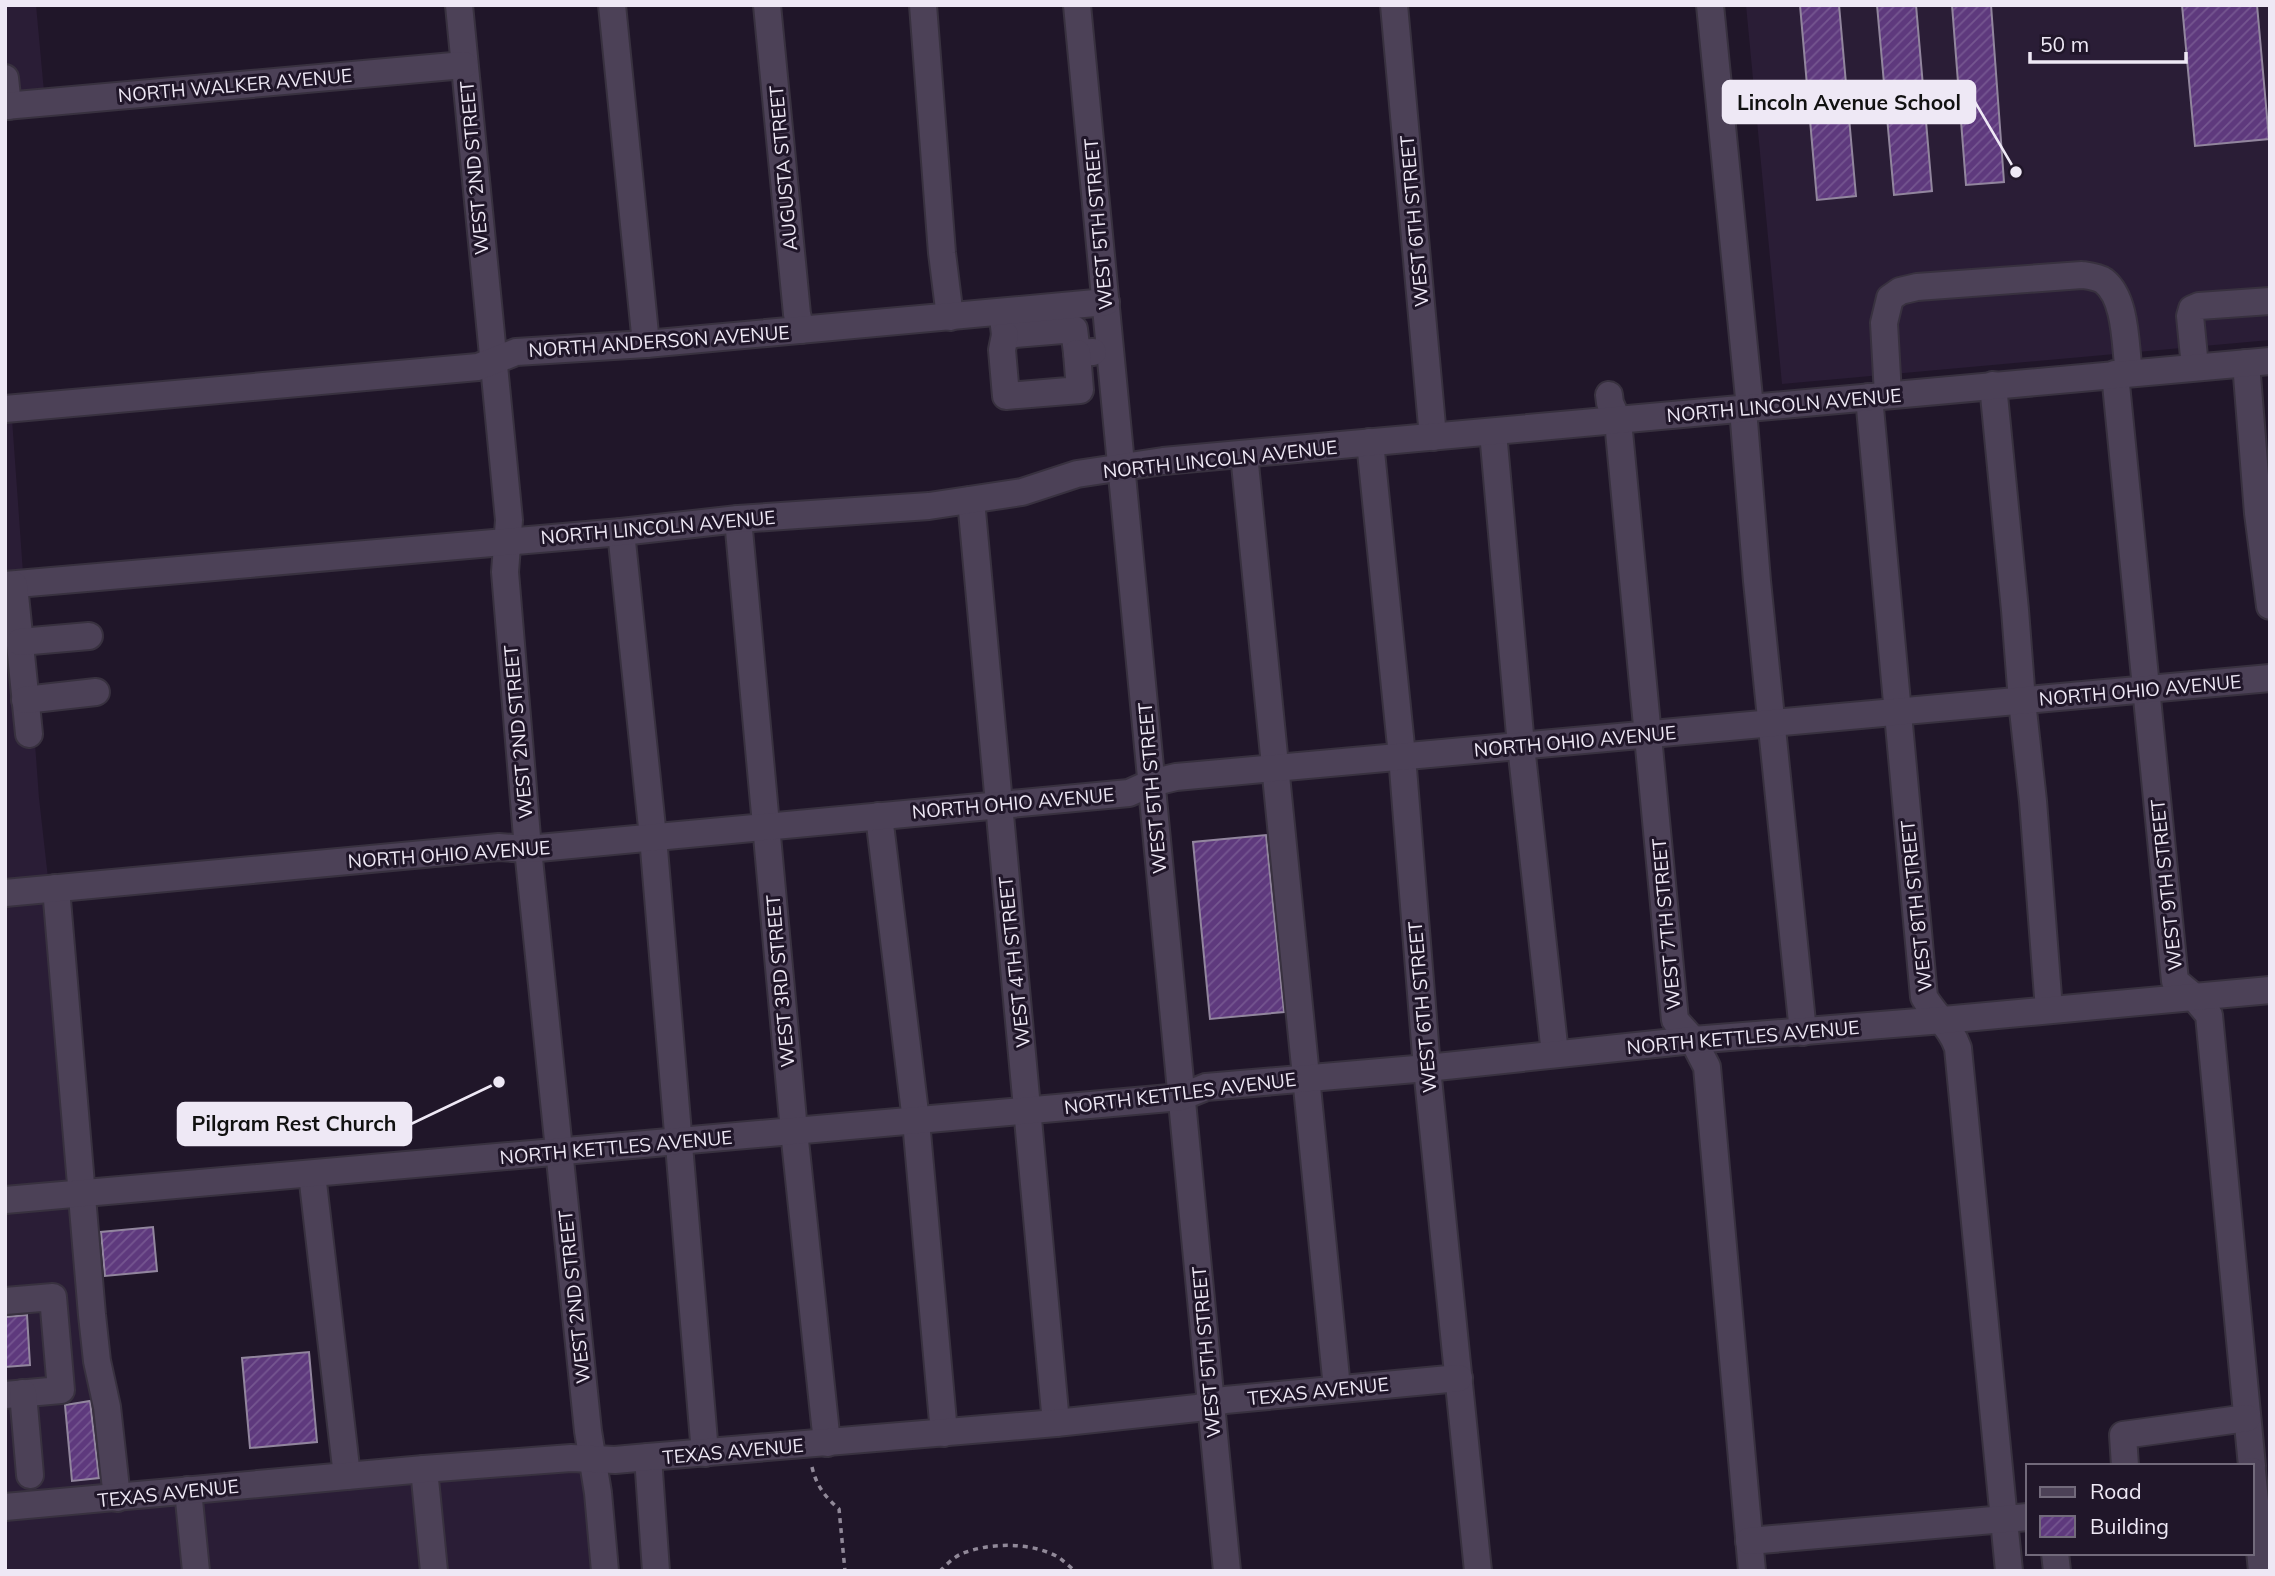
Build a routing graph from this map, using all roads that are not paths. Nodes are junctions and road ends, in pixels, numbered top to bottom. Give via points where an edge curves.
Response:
1 (459, 5) edge
2 (612, 5) edge
3 (767, 5) edge
4 (923, 5) edge
5 (1077, 5) edge
6 (1394, 5) edge
7 (1710, 5) edge
8 (464, 65) junction
9 (5, 78) edge
10 (7, 106) edge
11 (2270, 301) edge
12 (1105, 302) junction
13 (950, 317) junction
14 (1051, 319) junction
15 (1003, 323) junction
16 (801, 330) junction
17 (646, 344) junction
18 (1110, 351) junction
19 (1077, 354) junction
20 (2258, 362) edge
21 (492, 363) junction
22 (2195, 367) junction
23 (2122, 373) junction
24 (1993, 386) junction
25 (1080, 390) junction
26 (1609, 394) dead end
27 (1879, 396) junction
28 (1746, 408) junction
29 (5, 410) edge
30 (1115, 412) junction
31 (1619, 421) junction
32 (1493, 432) junction
33 (1433, 437) junction
34 (1370, 442) junction
35 (1244, 454) junction
36 (1121, 469) junction
37 (971, 500) junction
38 (738, 519) junction
39 (621, 532) junction
40 (507, 541) junction
41 (10, 585) edge
42 (2270, 607) edge
43 (15, 635) edge
44 (89, 636) dead end
45 (2270, 678) edge
46 (2147, 690) junction
47 (96, 692) dead end
48 (25, 700) junction
49 (2022, 701) junction
50 (1897, 712) junction
51 (1772, 723) junction
52 (29, 734) dead end
53 (1647, 735) junction
54 (1521, 746) junction
55 (1402, 756) junction
56 (1275, 768) junction
57 (1151, 783) junction
58 (998, 804) junction
59 (879, 816) junction
60 (765, 827) junction
61 (653, 837) junction
62 (528, 849) junction
63 (56, 888) junction
64 (5, 893) edge
65 (2270, 990) edge
66 (2193, 996) junction
67 (2049, 1010) junction
68 (1943, 1020) junction
69 (1803, 1032) junction
70 (1693, 1040) junction
71 (1555, 1054) junction
72 (1427, 1068) junction
73 (1305, 1079) junction
74 (1181, 1097) junction
75 (1029, 1111) junction
76 (916, 1121) junction
77 (794, 1131) junction
78 (679, 1141) junction
79 (559, 1152) junction
80 (313, 1174) junction
81 (83, 1194) junction
82 (5, 1200) edge
83 (90, 1294) junction
84 (53, 1297) junction
85 (5, 1301) edge
86 (1460, 1378) junction
87 (1337, 1388) junction
88 (14, 1394) edge
89 (1210, 1404) junction
90 (2247, 1418) junction
91 (1056, 1423) junction
92 (944, 1433) junction
93 (705, 1452) junction
94 (819, 1452) junction
95 (648, 1457) junction
96 (592, 1459) junction
97 (2125, 1464) edge
98 (2252, 1464) edge
99 (424, 1469) junction
100 (30, 1475) dead end
101 (347, 1476) junction
102 (2254, 1489) edge
103 (188, 1490) junction
104 (117, 1498) junction
105 (5, 1507) edge
106 (2016, 1518) edge
107 (1749, 1541) junction
108 (196, 1571) edge
109 (434, 1571) edge
110 (605, 1571) edge
111 (656, 1571) edge
112 (1227, 1571) edge
113 (1478, 1571) edge
114 (1752, 1571) edge
115 (2009, 1571) edge
116 (2262, 1571) edge

1 - 8 street, WEST 2ND STREET
2 - 17 street
3 - 16 street, AUGUSTA STREET
4 - 13 street
5 - 12 street, WEST 5TH STREET
6 - 33 street, WEST 6TH STREET
7 - 28 street
8 - 10 street, NORTH WALKER AVENUE
8 - 21 street, WEST 2ND STREET
9 - 10 street
11 - 22 street via 2192,309
12 - 14 street, NORTH ANDERSON AVENUE
12 - 18 street, WEST 5TH STREET
13 - 15 street, NORTH ANDERSON AVENUE
13 - 16 street, NORTH ANDERSON AVENUE
14 - 15 street, NORTH ANDERSON AVENUE
14 - 19 street via 1074,328
15 - 25 street via 1006,396
16 - 17 street, NORTH ANDERSON AVENUE
17 - 21 street, NORTH ANDERSON AVENUE via 516,352
18 - 19 street
18 - 30 street, WEST 5TH STREET
19 - 25 street
20 - 22 street, NORTH LINCOLN AVENUE
20 - 42 street via 2258,513
21 - 29 street, NORTH ANDERSON AVENUE
21 - 40 street, WEST 2ND STREET via 509,520
22 - 23 street, NORTH LINCOLN AVENUE
23 - 24 street, NORTH LINCOLN AVENUE
23 - 27 street, WEST 9TH STREET via 2122,314 2105,282 2095,277 1917,287 1890,298
23 - 46 street, WEST 9TH STREET
24 - 27 street, NORTH LINCOLN AVENUE
24 - 49 street
25 - 30 street
26 - 31 street, WEST 7TH STREET
27 - 28 street, NORTH LINCOLN AVENUE
27 - 50 street, WEST 8TH STREET
28 - 31 street, NORTH LINCOLN AVENUE
28 - 51 street
30 - 36 street, WEST 5TH STREET
31 - 32 street, NORTH LINCOLN AVENUE
31 - 53 street, WEST 7TH STREET
32 - 33 street, NORTH LINCOLN AVENUE
32 - 54 street
33 - 34 street, NORTH LINCOLN AVENUE
34 - 35 street, NORTH LINCOLN AVENUE
34 - 55 street, WEST 6TH STREET
35 - 36 street, NORTH LINCOLN AVENUE
35 - 56 street
36 - 37 street, NORTH LINCOLN AVENUE via 1077,474 1022,492
36 - 57 street, WEST 5TH STREET
37 - 38 street, NORTH LINCOLN AVENUE
37 - 58 street, WEST 4TH STREET
38 - 39 street, NORTH LINCOLN AVENUE
38 - 60 street, WEST 3RD STREET
39 - 40 street, NORTH LINCOLN AVENUE
39 - 61 street
40 - 41 street, NORTH LINCOLN AVENUE
40 - 62 street, WEST 2ND STREET via 505,572
41 - 43 street
43 - 44 street
43 - 48 street
45 - 46 street, NORTH OHIO AVENUE
46 - 49 street, NORTH OHIO AVENUE
46 - 66 street, WEST 9TH STREET via 2175,981
47 - 48 street
48 - 52 street
49 - 50 street, NORTH OHIO AVENUE
49 - 67 street
50 - 51 street, NORTH OHIO AVENUE
50 - 68 street, WEST 8TH STREET via 1924,997
51 - 53 street, NORTH OHIO AVENUE
51 - 69 street
53 - 54 street, NORTH OHIO AVENUE
53 - 70 street, WEST 7TH STREET via 1675,1020
54 - 55 street, NORTH OHIO AVENUE
54 - 71 street
55 - 56 street, NORTH OHIO AVENUE
55 - 72 street, WEST 6TH STREET
56 - 57 street, NORTH OHIO AVENUE via 1176,776
56 - 73 street
57 - 58 street, NORTH OHIO AVENUE via 1129,793
57 - 74 street, WEST 5TH STREET
58 - 59 street, NORTH OHIO AVENUE
58 - 75 street, WEST 4TH STREET
59 - 60 street, NORTH OHIO AVENUE
59 - 76 street
60 - 61 street, NORTH OHIO AVENUE
60 - 77 street, WEST 3RD STREET
61 - 62 street, NORTH OHIO AVENUE
61 - 78 street
62 - 63 street, NORTH OHIO AVENUE via 499,847
62 - 79 street, WEST 2ND STREET
63 - 64 street, NORTH OHIO AVENUE
63 - 81 street
65 - 66 street, NORTH KETTLES AVENUE
66 - 67 street, NORTH KETTLES AVENUE
66 - 90 street, WEST 9TH STREET via 2209,1015
67 - 68 street, NORTH KETTLES AVENUE
68 - 69 street, NORTH KETTLES AVENUE
68 - 106 street, WEST 8TH STREET via 1958,1048
69 - 70 street, NORTH KETTLES AVENUE
70 - 71 street, NORTH KETTLES AVENUE
70 - 107 street, WEST 7TH STREET via 1707,1067
71 - 72 street, NORTH KETTLES AVENUE
72 - 73 street, NORTH KETTLES AVENUE
72 - 86 street, WEST 6TH STREET
73 - 74 street, NORTH KETTLES AVENUE via 1206,1087
73 - 87 street
74 - 75 street, NORTH KETTLES AVENUE
74 - 89 street, WEST 5TH STREET
75 - 76 street, NORTH KETTLES AVENUE
75 - 91 street, WEST 4TH STREET
76 - 77 street, NORTH KETTLES AVENUE
76 - 92 street
77 - 78 street, NORTH KETTLES AVENUE
77 - 94 street, WEST 3RD STREET
78 - 79 street, NORTH KETTLES AVENUE
78 - 93 street
79 - 80 street, NORTH KETTLES AVENUE
79 - 96 street, WEST 2ND STREET
80 - 81 street, NORTH KETTLES AVENUE
80 - 101 street
81 - 82 street, NORTH KETTLES AVENUE
81 - 83 street
83 - 84 street
83 - 104 street
84 - 85 street
84 - 88 street via 61,1390
86 - 87 street, TEXAS AVENUE
86 - 113 street, WEST 6TH STREET
87 - 89 street, TEXAS AVENUE
88 - 100 street
89 - 91 street, TEXAS AVENUE
89 - 112 street, WEST 5TH STREET
90 - 97 street via 2123,1435
90 - 98 street, WEST 9TH STREET
91 - 92 street, TEXAS AVENUE
92 - 94 street, TEXAS AVENUE
93 - 94 street, TEXAS AVENUE
93 - 95 street, TEXAS AVENUE
95 - 96 street, TEXAS AVENUE
95 - 111 street
96 - 99 street, TEXAS AVENUE
96 - 110 street, WEST 2ND STREET
99 - 101 street, TEXAS AVENUE
99 - 109 street
101 - 103 street, TEXAS AVENUE
102 - 116 street, WEST 9TH STREET
103 - 104 street, TEXAS AVENUE
103 - 108 street
104 - 105 street, TEXAS AVENUE
106 - 107 street
106 - 115 street, WEST 8TH STREET
107 - 114 street, WEST 7TH STREET

